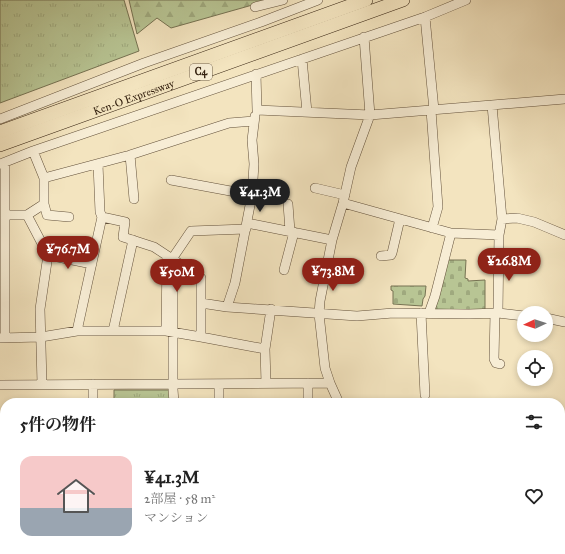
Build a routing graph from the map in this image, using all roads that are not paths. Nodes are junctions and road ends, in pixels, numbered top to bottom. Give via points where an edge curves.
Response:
1 (283, 0) edge
2 (318, 0) edge
3 (366, 0) edge
4 (403, 0) edge
5 (466, 0) edge
6 (253, 4) edge
7 (425, 17) junction
8 (261, 22) junction
9 (364, 38) junction
10 (302, 59) junction
11 (256, 74) junction
12 (565, 99) edge
13 (492, 104) junction
14 (257, 110) junction
15 (432, 110) junction
16 (307, 112) junction
17 (370, 114) junction
18 (0, 119) edge
19 (254, 121) junction
20 (0, 132) edge
21 (0, 145) edge
22 (33, 151) junction
23 (130, 155) junction
24 (2, 163) edge
25 (98, 164) junction
26 (44, 178) junction
27 (171, 180) dead end
28 (316, 188) dead end
29 (252, 195) junction
30 (134, 199) dead end
31 (344, 199) junction
32 (44, 204) junction
33 (288, 204) dead end
34 (5, 215) junction
35 (27, 215) junction
36 (69, 217) dead end
37 (102, 217) junction
38 (400, 219) junction
39 (502, 219) junction
40 (247, 226) junction
41 (432, 228) junction
42 (292, 231) junction
43 (452, 233) junction
44 (499, 235) junction
45 (565, 235) edge
46 (133, 240) junction
47 (332, 240) junction
48 (48, 255) junction
49 (381, 256) dead end
50 (171, 258) junction
51 (92, 264) junction
52 (284, 270) dead end
53 (2, 295) edge
54 (201, 303) junction
55 (227, 307) junction
56 (271, 309) junction
57 (425, 313) junction
58 (497, 313) junction
59 (319, 314) junction
60 (517, 315) edge
61 (553, 319) edge
62 (565, 322) edge
63 (77, 331) junction
64 (113, 331) junction
65 (170, 331) junction
66 (41, 337) junction
67 (201, 337) junction
68 (3, 338) edge
69 (265, 348) junction
70 (500, 364) dead end
71 (266, 383) junction
72 (308, 383) junction
73 (330, 383) junction
74 (42, 384) junction
75 (93, 384) junction
76 (219, 384) junction
77 (0, 385) edge
78 (425, 395) dead end
79 (93, 398) edge
80 (174, 398) edge
81 (219, 398) edge
82 (308, 398) edge
83 (337, 398) edge

1 - 6 street
2 - 8 street
3 - 20 highway, Ken-O Expressway / C4
4 - 21 highway, Ken-O Expressway / C4
5 - 7 street
6 - 8 street
7 - 9 street
7 - 15 street
8 - 18 street via 144,63
9 - 10 street
9 - 17 street
10 - 11 street
10 - 16 street
11 - 14 street
11 - 22 street
12 - 13 street
13 - 15 street
13 - 39 street
14 - 16 street
14 - 19 street
15 - 17 street
15 - 41 street via 438,207
16 - 17 street
17 - 31 street via 351,167
19 - 23 street via 229,123
19 - 29 street
22 - 24 street
22 - 26 street
23 - 25 street
23 - 30 street
24 - 34 street
25 - 26 street
25 - 37 street
26 - 32 street
27 - 29 street
28 - 31 street
29 - 40 street
31 - 38 street
31 - 47 street
32 - 35 street
32 - 36 street via 47,215
33 - 42 street
34 - 35 street
34 - 53 street
35 - 48 street
37 - 46 street via 125,222 123,237
37 - 51 street
38 - 41 street
38 - 49 street via 391,255
39 - 44 street
39 - 45 street via 517,218 534,222
40 - 42 street
40 - 50 street via 191,231
40 - 55 street via 235,283
41 - 43 street
42 - 47 street
42 - 52 street
43 - 44 street
43 - 57 street via 436,296
44 - 58 street
46 - 50 street via 154,247
46 - 64 street
47 - 59 street
48 - 51 street
48 - 66 street via 40,309
50 - 54 street via 201,278
50 - 65 street
51 - 63 street
53 - 68 street
54 - 55 street
54 - 67 street
55 - 56 street
56 - 59 street
56 - 69 street
57 - 58 street
57 - 59 street via 357,316
57 - 78 street
58 - 60 street
58 - 70 street via 494,359
59 - 73 street
61 - 62 street
63 - 64 street
63 - 66 street
64 - 65 street
65 - 67 street
65 - 80 street
66 - 68 street
66 - 74 street
67 - 69 street
69 - 71 street
71 - 72 street
71 - 76 street
72 - 73 street
72 - 82 street
73 - 83 street
74 - 75 street
74 - 77 street
75 - 76 street
75 - 79 street
76 - 81 street

